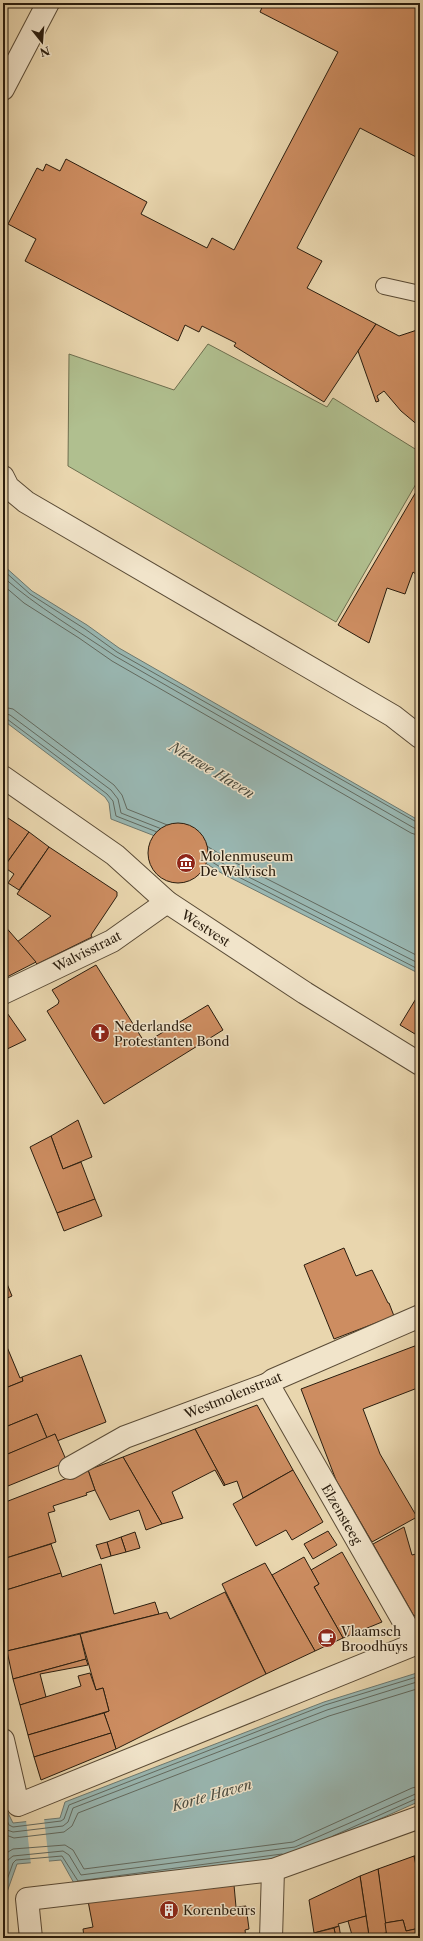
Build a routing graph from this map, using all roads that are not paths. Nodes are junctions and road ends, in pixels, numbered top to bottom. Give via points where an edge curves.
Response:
1 (48, 3) edge
2 (3, 89) edge
3 (384, 286) dead end
4 (420, 294) edge
5 (3, 476) edge
6 (420, 737) edge
7 (3, 777) edge
8 (167, 902) junction
9 (3, 993) edge
10 (420, 1064) edge
11 (420, 1316) edge
12 (268, 1384) junction
13 (70, 1468) dead end
14 (418, 1643) edge
15 (3, 1740) edge
16 (420, 1817) edge
17 (274, 1870) junction
18 (31, 1938) edge
19 (271, 1938) edge

1 - 2 street
3 - 4 lane
5 - 6 street via 8,487 26,502 393,716
7 - 8 street, Westvest via 115,855
8 - 9 street, Walvisstraat via 112,942
8 - 10 street, Westvest via 305,993
11 - 12 street, Westmolenstraat
12 - 13 street, Westmolenstraat via 125,1437
12 - 14 street, Elzensteeg
14 - 15 street via 18,1805
16 - 17 street
17 - 18 street via 27,1899
17 - 19 street

